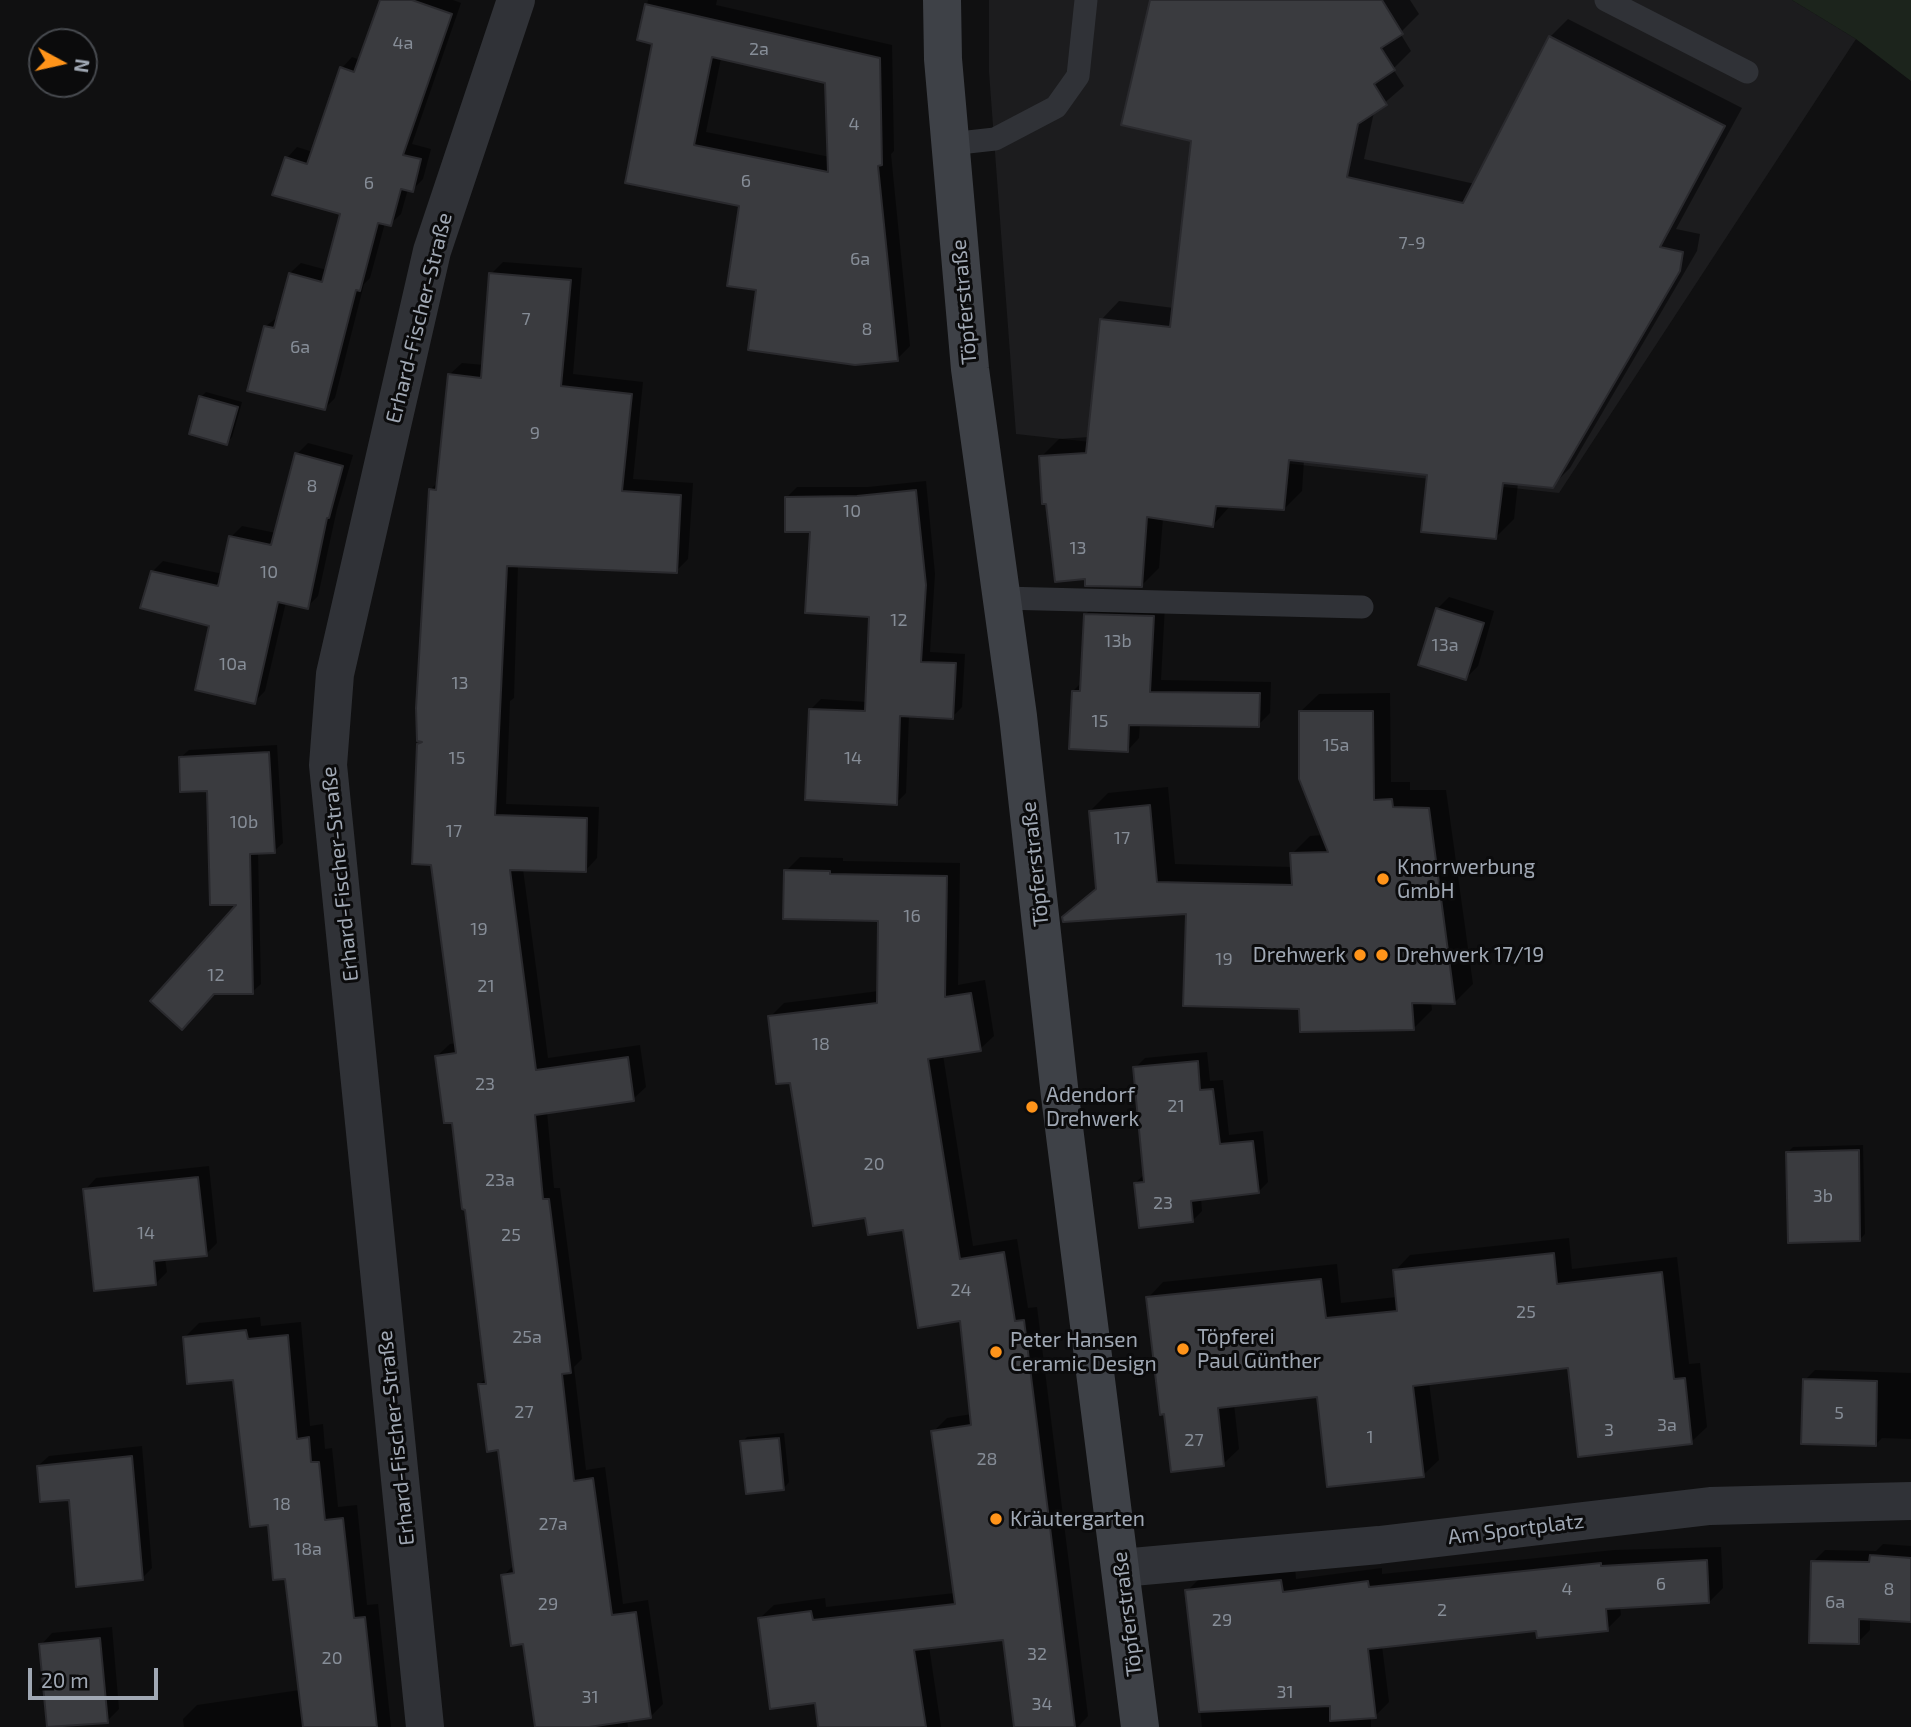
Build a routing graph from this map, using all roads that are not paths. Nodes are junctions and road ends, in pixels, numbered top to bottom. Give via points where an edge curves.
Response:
1 (516, 0) edge
2 (942, 0) edge
3 (1086, 0) edge
4 (1606, 0) edge
5 (1747, 72) dead end
6 (950, 144) junction
7 (1002, 598) junction
8 (1362, 607) dead end
9 (1911, 1501) edge
10 (1121, 1568) junction
11 (425, 1727) edge
12 (1140, 1727) edge

1 - 11 street, Erhard-Fischer-Straße via 432,251 335,674 328,765
2 - 6 main road, Töpferstraße
3 - 6 lane via 1078,76 1056,107 995,139
4 - 5 lane
6 - 7 main road, Töpferstraße via 970,369
7 - 8 lane
7 - 10 main road, Töpferstraße
9 - 10 street, Am Sportplatz via 1710,1506 1379,1545
10 - 12 main road, Töpferstraße

